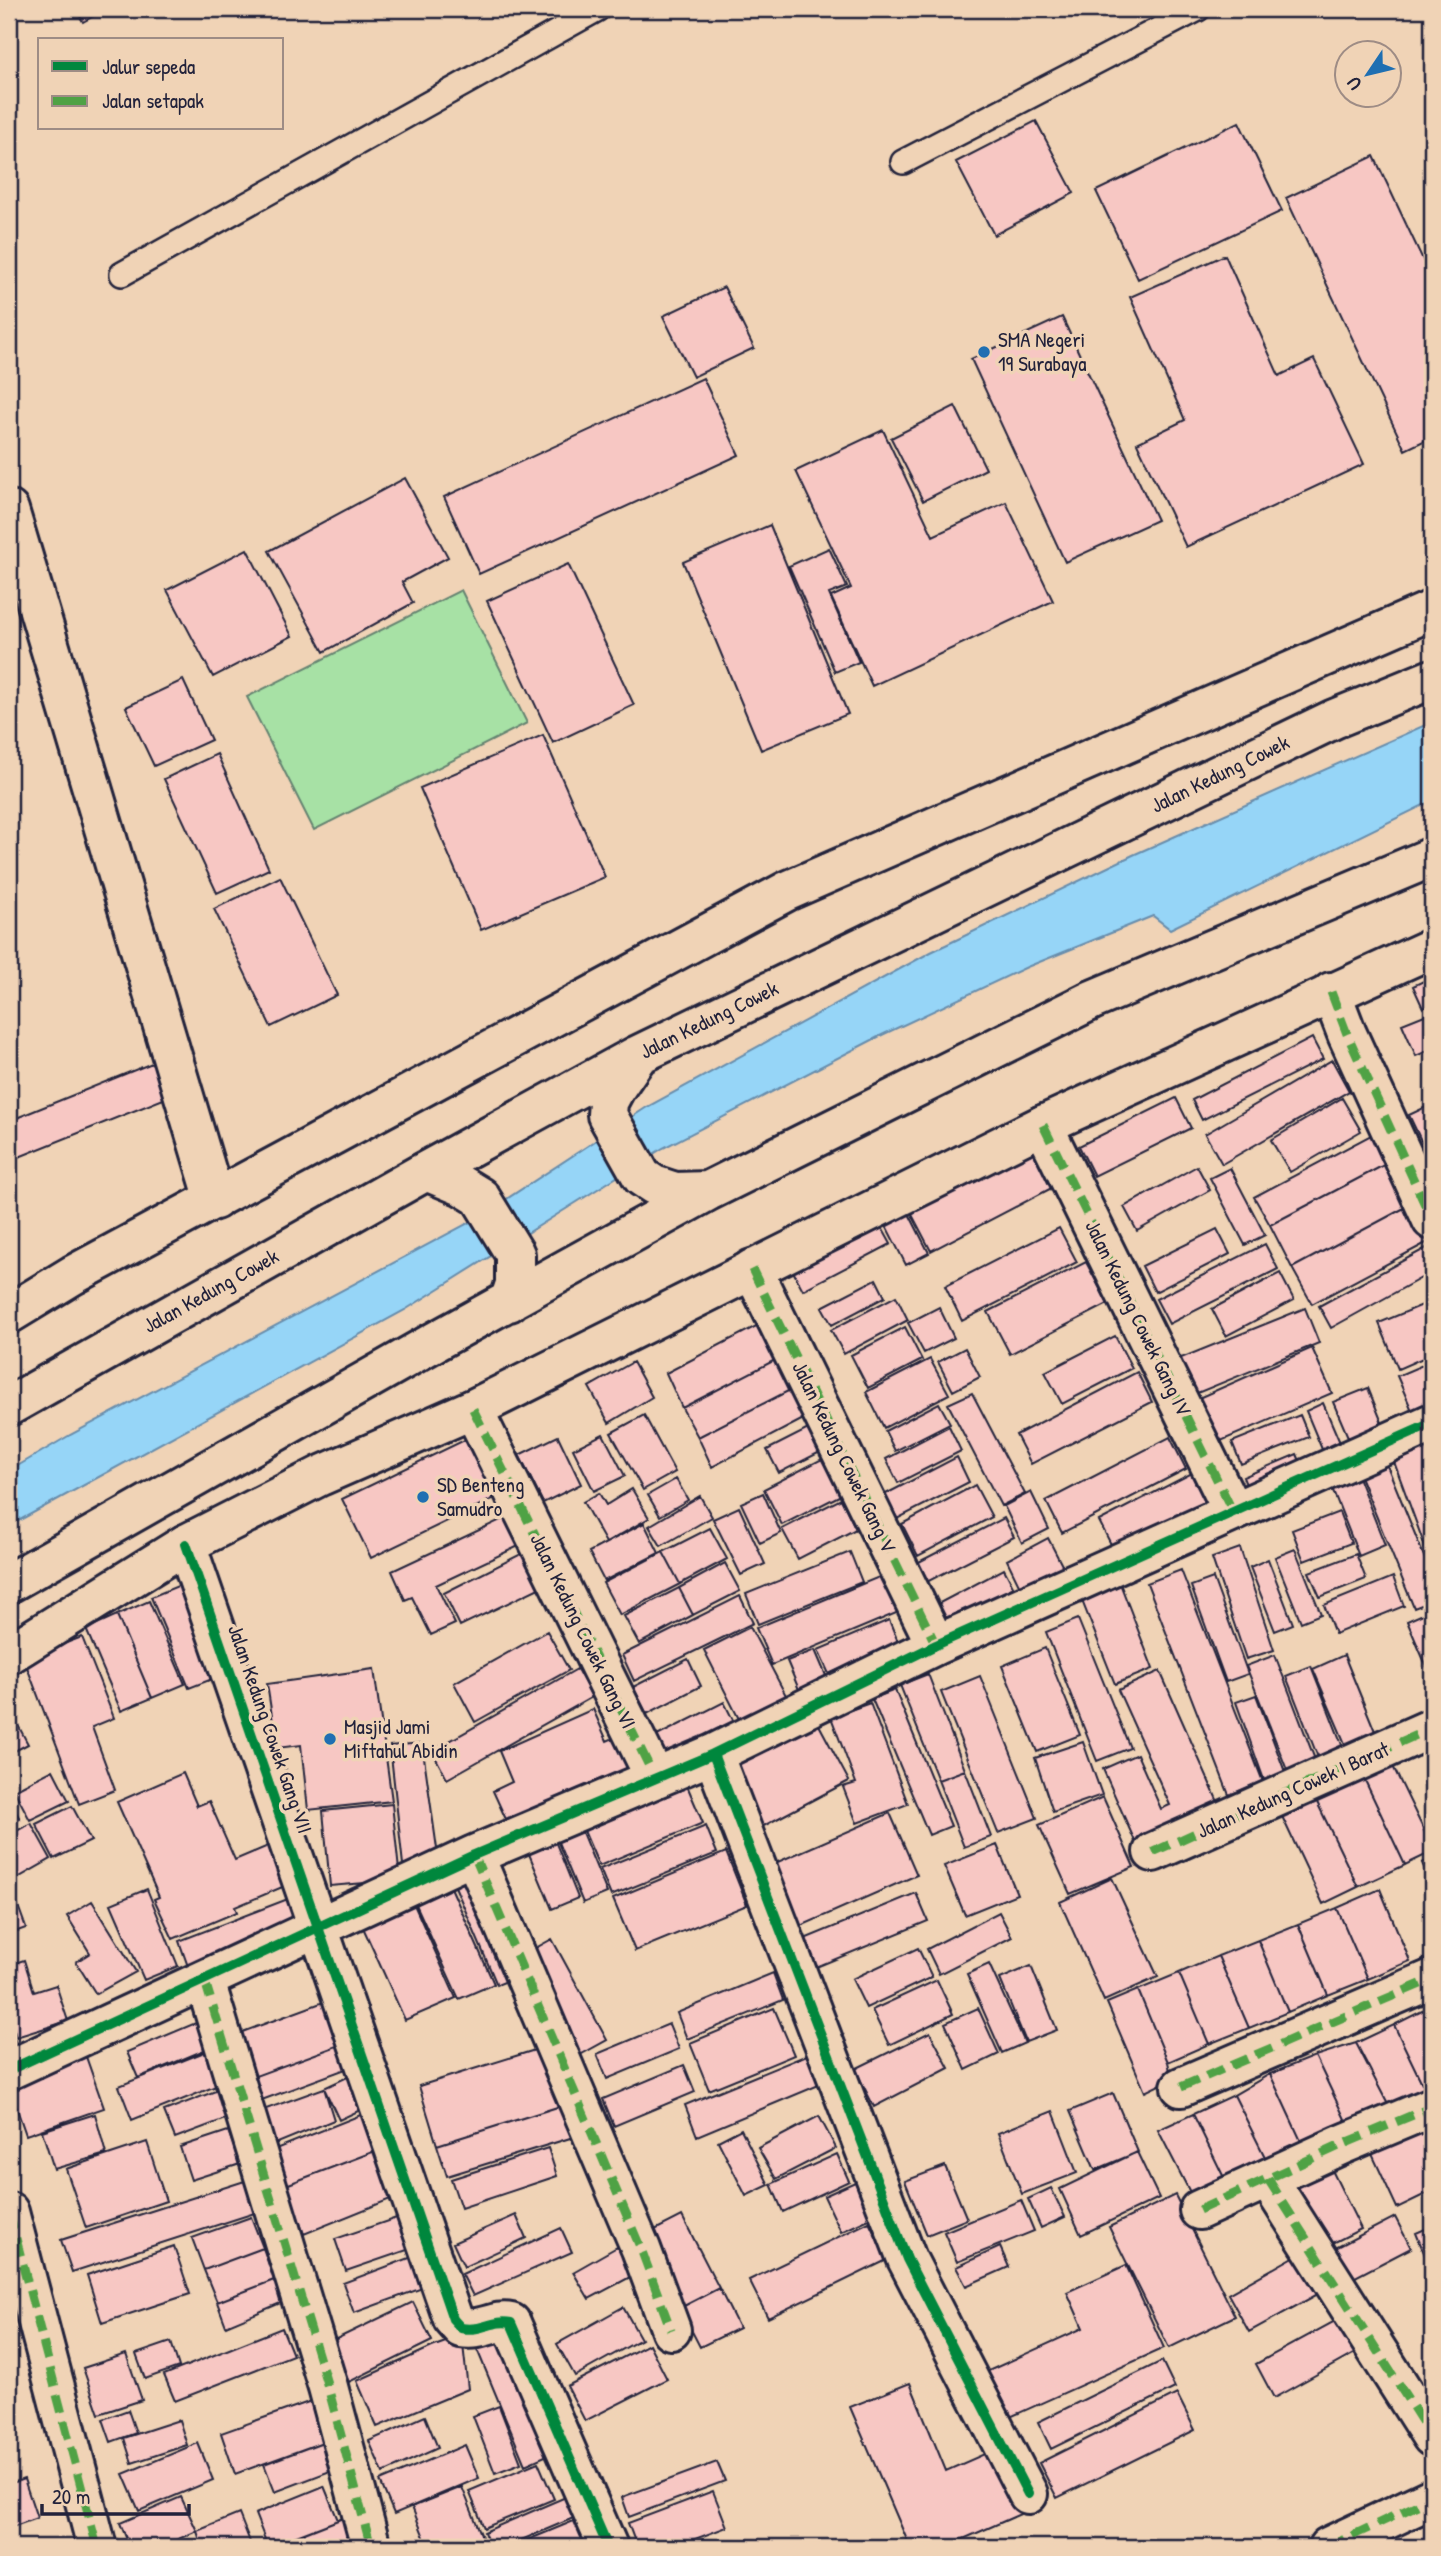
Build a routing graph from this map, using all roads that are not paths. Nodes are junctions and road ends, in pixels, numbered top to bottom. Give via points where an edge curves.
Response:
1 (598, 9) edge
2 (1198, 9) edge
3 (903, 162) dead end
4 (122, 274) dead end
5 (9, 510) edge
6 (1432, 610) edge
7 (1432, 679) edge
8 (1432, 857) edge
9 (1432, 948) edge
10 (1331, 992) junction
11 (638, 1055) junction
12 (1043, 1125) junction
13 (426, 1171) junction
14 (708, 1191) junction
15 (215, 1200) junction
16 (1432, 1220) edge
17 (752, 1269) junction
18 (509, 1302) junction
19 (9, 1314) edge
20 (9, 1406) edge
21 (473, 1409) junction
22 (1432, 1423) edge
23 (1233, 1512) junction
24 (186, 1544) junction
25 (9, 1583) edge
26 (936, 1645) junction
27 (9, 1654) edge
28 (1432, 1728) edge
29 (713, 1754) junction
30 (655, 1778) junction
31 (1153, 1852) dead end
32 (474, 1855) junction
33 (318, 1926) junction
34 (1432, 1979) edge
35 (205, 1980) junction
36 (9, 2070) edge
37 (1181, 2087) dead end
38 (1432, 2107) edge
39 (1268, 2179) junction
40 (1199, 2210) dead end
41 (9, 2212) edge
42 (671, 2330) dead end
43 (1432, 2437) edge
44 (1028, 2494) dead end
45 (1432, 2498) edge
46 (97, 2547) edge
47 (371, 2547) edge
48 (608, 2547) edge
49 (1328, 2547) edge

1 - 4 lane
2 - 3 lane
5 - 15 main road
6 - 15 main road via 787,891
7 - 11 main road, Jalan Kedung Cowek via 1334,719
8 - 14 main road via 1092,1000
9 - 10 main road
10 - 12 main road
10 - 16 main road
11 - 13 main road, Jalan Kedung Cowek
11 - 14 main road via 608,1102 607,1115 642,1177 675,1192
12 - 17 main road
12 - 23 main road, Jalan Kedung Cowek Gang IV
13 - 18 main road via 480,1197 515,1254
13 - 20 main road, Jalan Kedung Cowek
14 - 18 main road
15 - 19 main road
17 - 21 main road
17 - 26 main road, Jalan Kedung Cowek Gang V
18 - 25 main road
21 - 24 main road via 320,1476
21 - 30 main road, Jalan Kedung Cowek Gang VI
22 - 23 main road
23 - 26 main road
24 - 27 main road
24 - 33 main road, Jalan Kedung Cowek Gang VII
26 - 29 main road
28 - 31 main road, Jalan Kedung Cowek I Barat
29 - 30 main road
29 - 44 main road via 907,2259
30 - 32 main road
32 - 33 main road
32 - 42 main road
33 - 35 main road
33 - 48 main road, Jalan Kedung Cowek Gang VII via 453,2319 461,2328 475,2330 502,2321 511,2323
34 - 37 main road
35 - 36 main road
35 - 47 main road via 328,2386
38 - 39 main road
39 - 40 main road
39 - 43 main road
41 - 46 main road
45 - 49 main road

